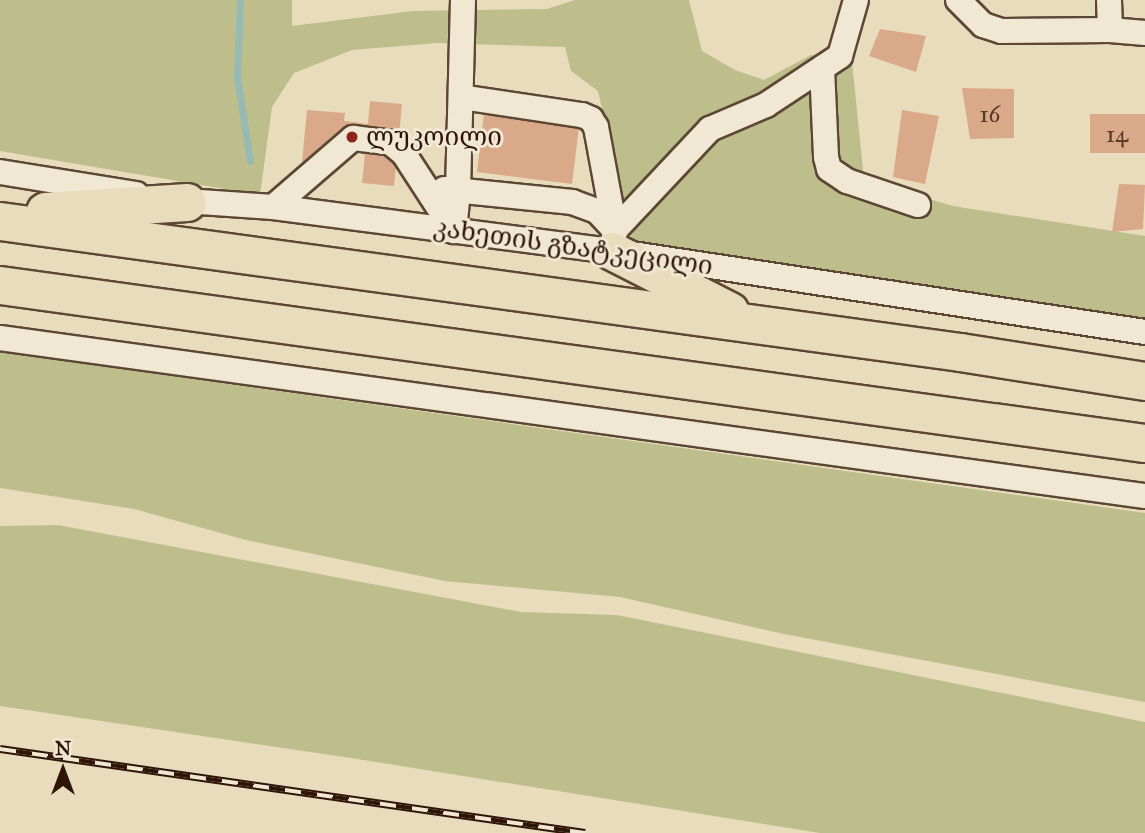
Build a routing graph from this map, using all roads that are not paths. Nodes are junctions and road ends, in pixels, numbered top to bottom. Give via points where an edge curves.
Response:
1 (463, 0) edge
2 (856, 0) edge
3 (958, 0) edge
4 (1109, 0) edge
5 (1110, 30) junction
6 (1145, 33) edge
7 (831, 62) junction
8 (461, 97) junction
9 (0, 172) edge
10 (425, 186) junction
11 (458, 191) junction
12 (187, 202) junction
13 (918, 205) dead end
14 (273, 207) junction
15 (0, 214) edge
16 (0, 221) edge
17 (454, 230) junction
18 (614, 241) junction
19 (0, 285) edge
20 (756, 324) junction
21 (1145, 332) edge
22 (0, 338) edge
23 (1145, 381) edge
24 (1145, 443) edge
25 (1145, 496) edge

1 - 8 street
2 - 7 street
3 - 5 street via 983,25 1001,31
4 - 5 street
5 - 6 street
7 - 13 street via 829,169 847,181
7 - 18 street via 766,104 710,129
8 - 11 street
8 - 18 street via 591,119
9 - 12 street, კახეთის გზატკეცილი
10 - 11 street
10 - 14 street via 391,143 353,138
10 - 17 street
11 - 17 street
11 - 18 street via 572,202 597,211
12 - 14 street, კახეთის გზატკეცილი
12 - 15 highway
14 - 17 street, კახეთის გზატკეცილი
16 - 20 highway, კახეთის გზატკეცილი
17 - 18 street, კახეთის გზატკეცილი
18 - 20 highway
18 - 21 street, კახეთის გზატკეცილი
19 - 24 highway
20 - 23 highway, კახეთის გზატკეცილი
22 - 25 street

